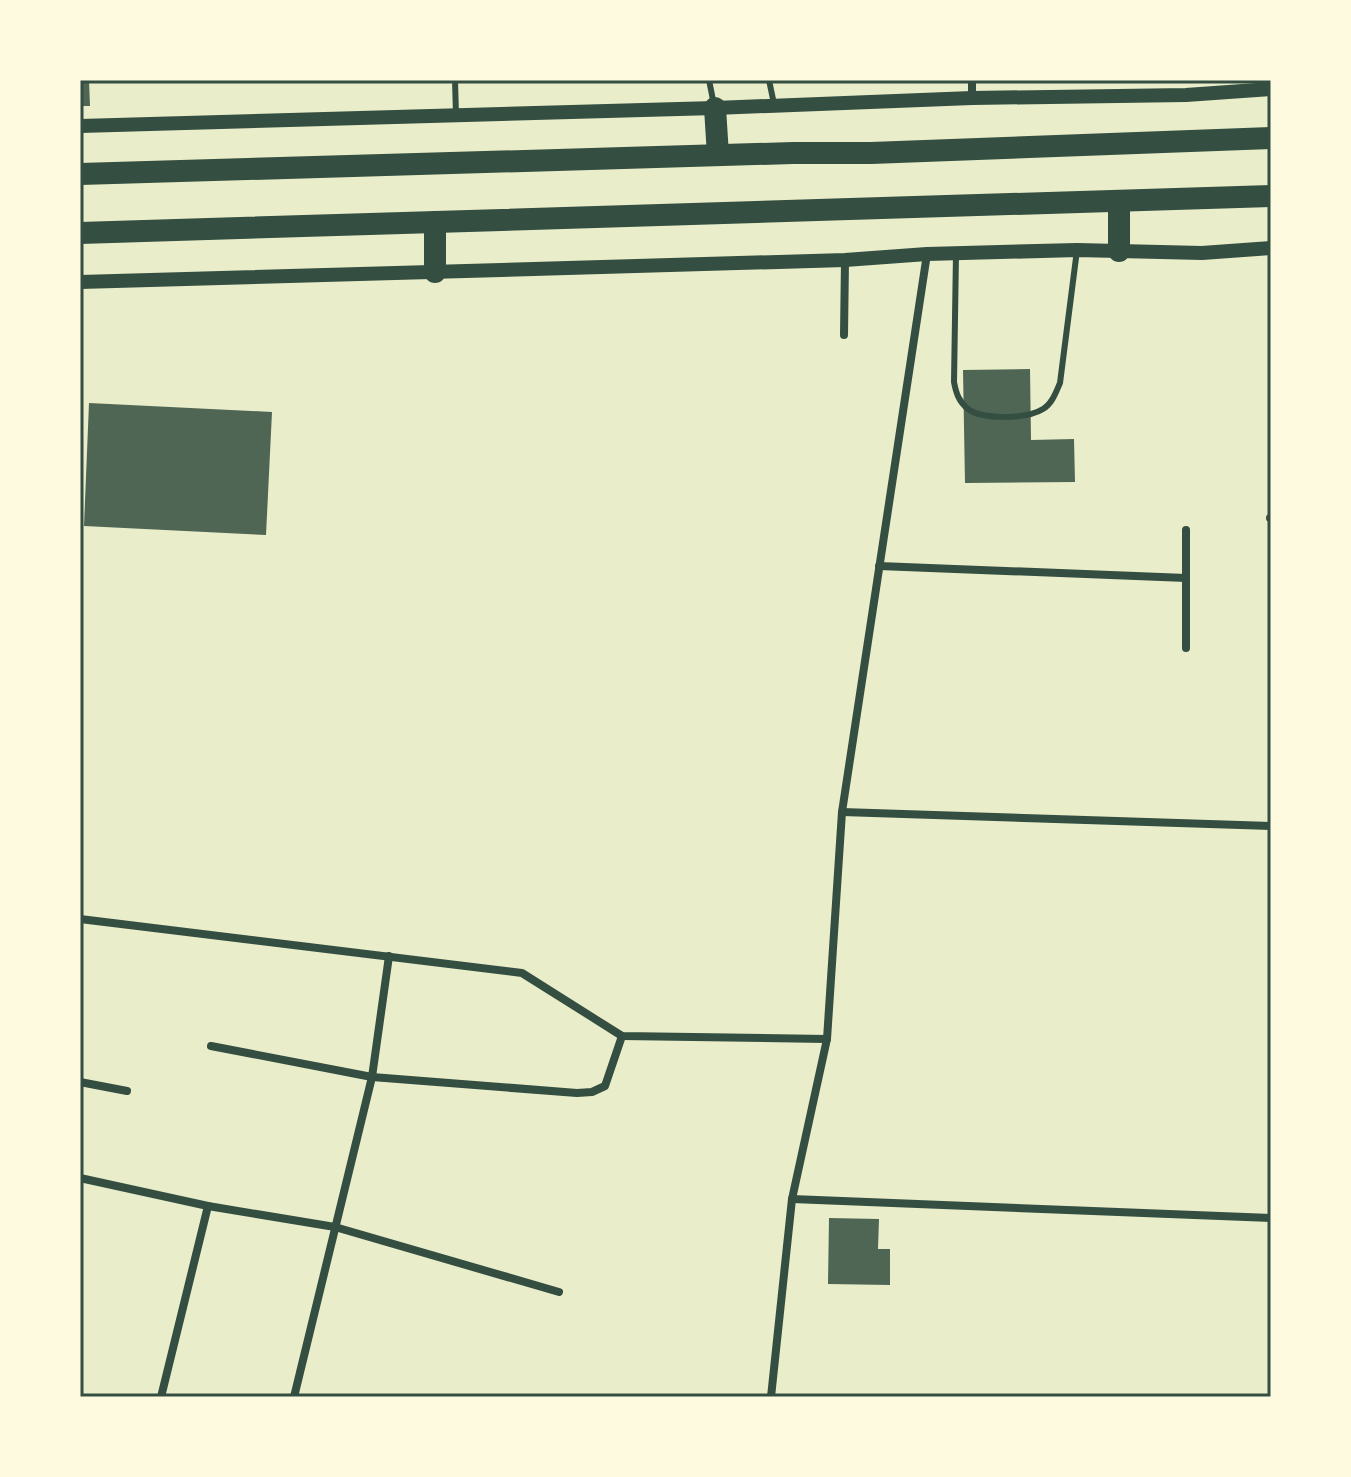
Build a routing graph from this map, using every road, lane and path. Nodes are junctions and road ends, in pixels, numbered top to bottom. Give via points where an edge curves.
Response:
1 (455, 80) edge
2 (709, 80) edge
3 (769, 80) edge
4 (972, 80) edge
5 (1271, 89) edge
6 (972, 98) junction
7 (774, 105) junction
8 (715, 108) junction
9 (456, 115) junction
10 (80, 126) edge
11 (1271, 138) edge
12 (718, 155) junction
13 (80, 174) edge
14 (1271, 196) edge
15 (1119, 201) junction
16 (435, 222) junction
17 (80, 233) edge
18 (1271, 248) edge
19 (1077, 250) junction
20 (1119, 251) junction
21 (927, 254) junction
22 (956, 254) junction
23 (845, 260) junction
24 (435, 272) junction
25 (80, 282) edge
26 (844, 335) dead end
27 (1186, 530) dead end
28 (879, 566) junction
29 (1186, 578) junction
30 (1186, 648) dead end
31 (842, 812) junction
32 (1271, 826) edge
33 (80, 919) edge
34 (389, 956) junction
35 (622, 1036) junction
36 (827, 1039) junction
37 (211, 1046) dead end
38 (372, 1077) junction
39 (80, 1082) edge
40 (127, 1091) dead end
41 (80, 1178) edge
42 (792, 1199) junction
43 (208, 1206) junction
44 (1271, 1218) edge
45 (335, 1227) junction
46 (559, 1292) dead end
47 (161, 1397) edge
48 (294, 1397) edge
49 (771, 1397) edge

1 - 9 lane
2 - 8 lane
3 - 7 lane
4 - 6 street
5 - 6 street
6 - 7 street
7 - 8 street
8 - 9 street
8 - 12 highway
9 - 10 street
11 - 12 highway
12 - 13 highway
14 - 15 highway
15 - 16 highway
15 - 20 highway
16 - 17 highway
16 - 24 highway
18 - 20 street
19 - 20 street
19 - 22 street
19 - 22 lane via 1060,383 1043,409 1024,416 987,416 969,410 957,397
21 - 22 street
21 - 23 street
21 - 28 street
23 - 24 street
23 - 26 street
24 - 25 street
27 - 29 street
28 - 29 street
28 - 31 street
29 - 30 street
31 - 32 street
31 - 36 street
33 - 34 street
34 - 35 street via 522,973
34 - 38 street
35 - 36 street
35 - 38 street via 605,1086 592,1092
36 - 42 street
37 - 38 street
38 - 45 street
39 - 40 street
41 - 43 street
42 - 44 street
42 - 49 street
43 - 45 street
43 - 47 street
45 - 46 street
45 - 48 street

